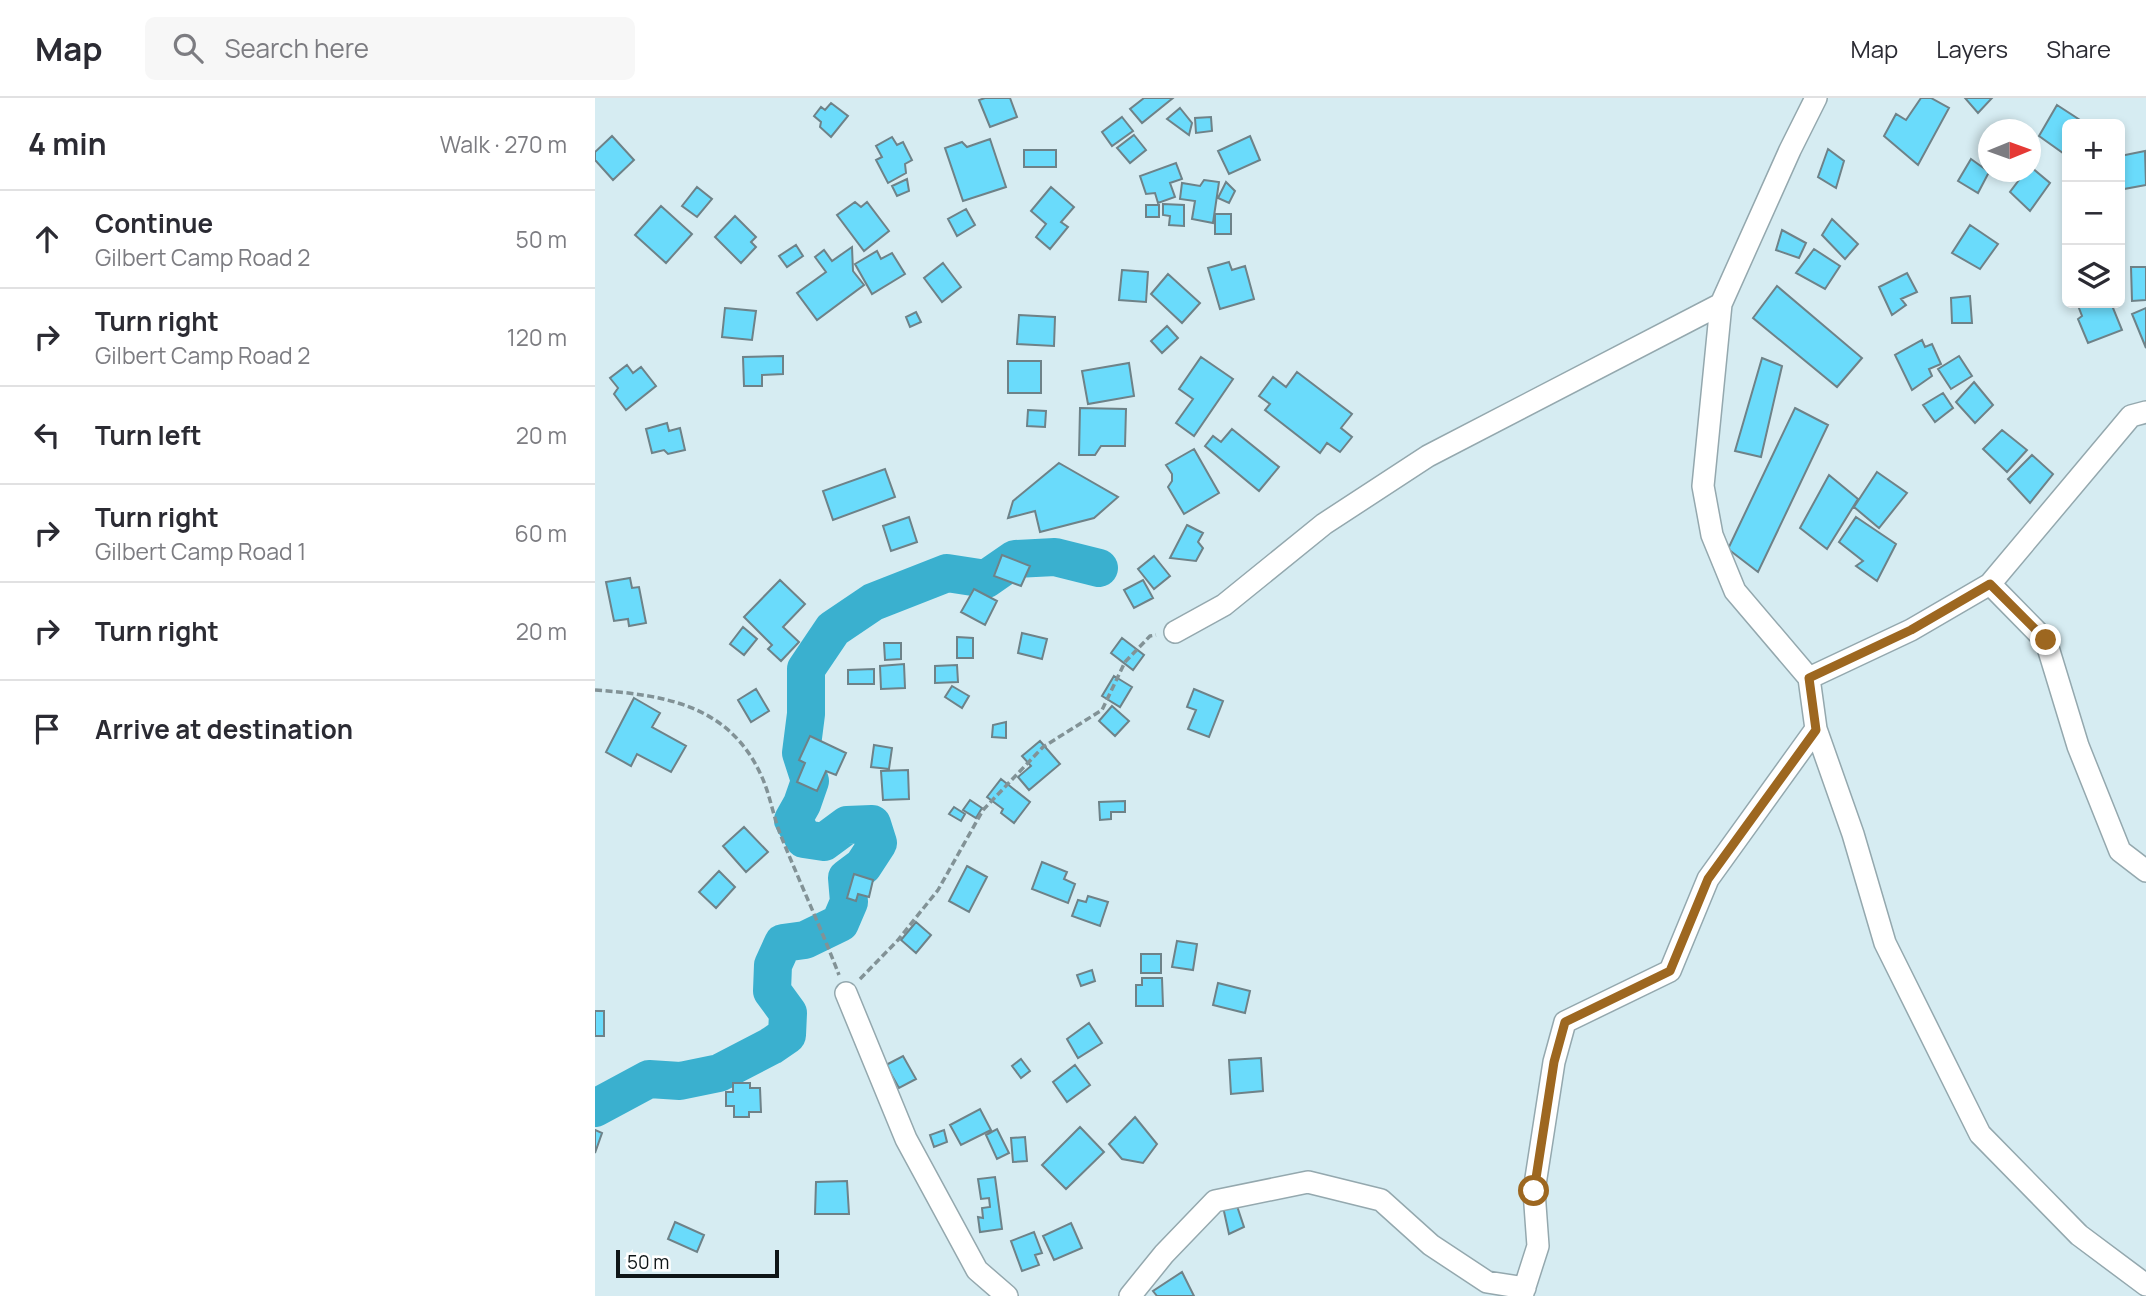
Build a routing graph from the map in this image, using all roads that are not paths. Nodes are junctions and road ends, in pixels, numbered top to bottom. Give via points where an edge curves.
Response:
1 (1816, 98) edge
2 (1721, 304) junction
3 (2146, 412) edge
4 (1990, 584) junction
5 (1175, 632) road end
6 (1809, 678) junction
7 (1816, 730) junction
8 (2146, 871) edge
9 (846, 993) road end
10 (2146, 1285) edge
11 (1524, 1292) edge
12 (1007, 1296) edge
13 (1130, 1296) edge

1 - 2 street
2 - 5 street via 1428,456 1324,524 1224,605
2 - 6 street via 1703,486 1712,535 1735,591
3 - 4 street via 2131,416
4 - 6 street via 1911,630
4 - 8 street via 2046,640 2078,746 2120,851
6 - 7 street
7 - 10 street via 1885,943 1980,1134 2079,1235
7 - 11 street via 1708,879 1670,971 1565,1022 1554,1062 1534,1191 1538,1246
9 - 12 street via 906,1139 977,1270
11 - 13 street via 1487,1282 1431,1245 1381,1200 1308,1182 1215,1201

